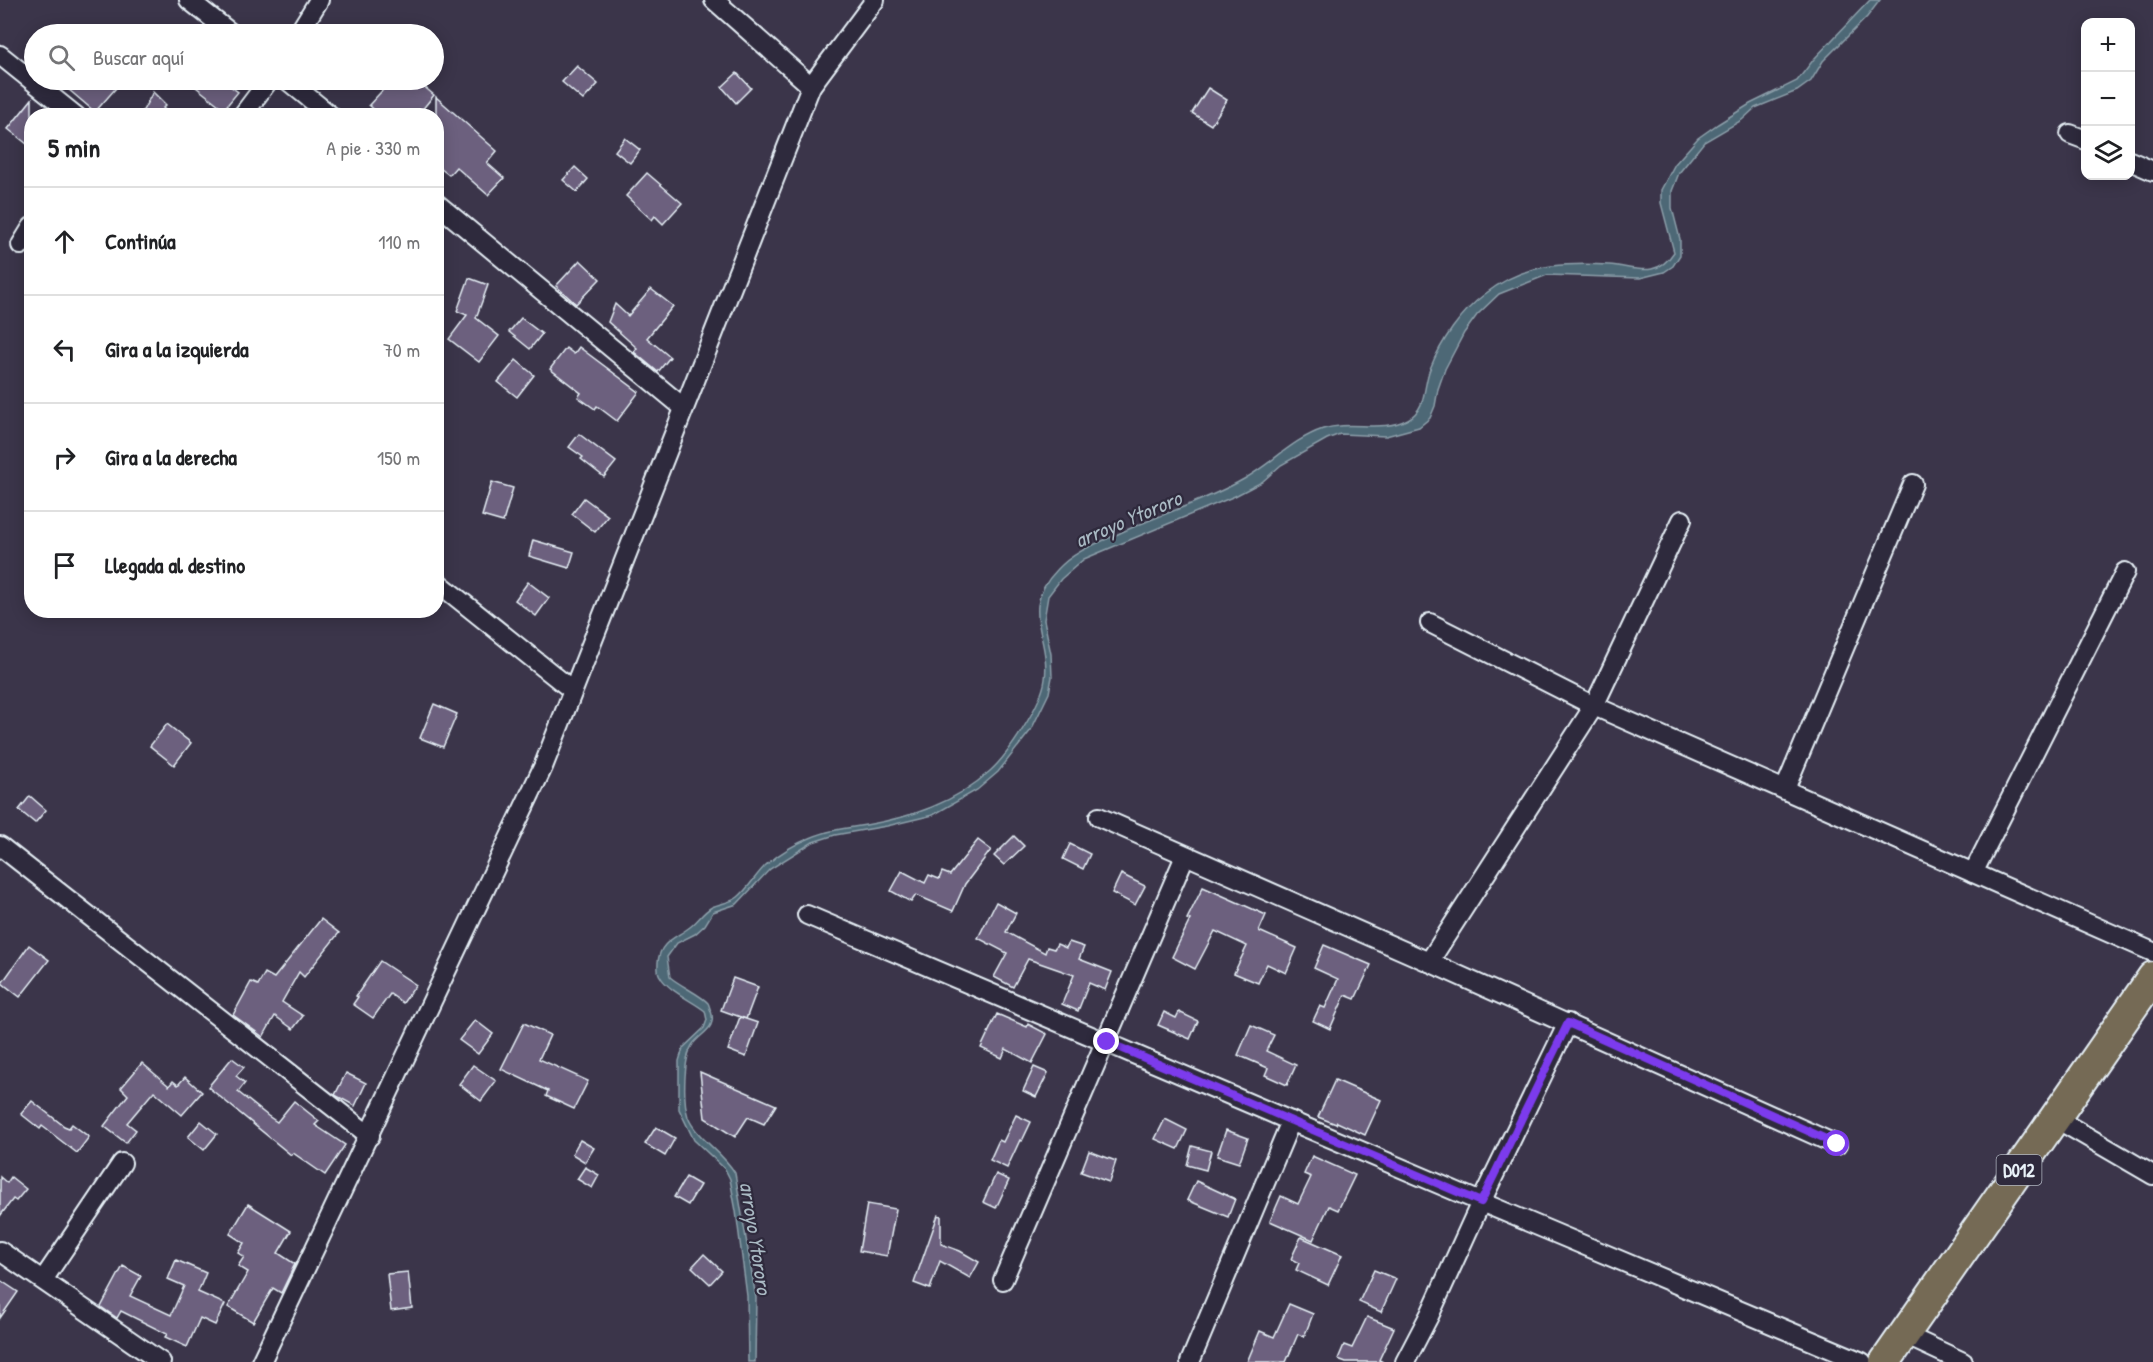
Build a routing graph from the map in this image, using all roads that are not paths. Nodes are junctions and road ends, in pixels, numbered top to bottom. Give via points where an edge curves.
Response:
1 (189, 0) edge
2 (319, 0) edge
3 (714, 0) edge
4 (875, 0) edge
5 (219, 24) edge
6 (304, 24) edge
7 (0, 55) edge
8 (24, 74) edge
9 (811, 86) junction
10 (44, 90) edge
11 (262, 90) edge
12 (299, 90) edge
13 (66, 108) edge
14 (248, 108) edge
15 (321, 108) edge
16 (2135, 163) edge
17 (2153, 171) edge
18 (444, 210) edge
19 (24, 240) edge
20 (21, 245) dead end
21 (684, 408) junction
22 (1913, 484) dead end
23 (1682, 520) dead end
24 (2125, 572) dead end
25 (444, 586) edge
26 (1430, 623) dead end
27 (572, 690) junction
28 (1594, 706) junction
29 (1785, 789) junction
30 (1099, 817) dead end
31 (0, 846) edge
32 (1185, 856) junction
33 (1973, 873) junction
34 (807, 915) dead end
35 (2153, 952) edge
36 (1429, 962) junction
37 (2153, 977) edge
38 (1568, 1023) junction
39 (1107, 1042) junction
40 (2055, 1118) junction
41 (1291, 1121) junction
42 (370, 1136) junction
43 (1837, 1144) dead end
44 (122, 1163) dead end
45 (2153, 1175) edge
46 (1481, 1202) junction
47 (0, 1251) edge
48 (43, 1280) junction
49 (1003, 1280) dead end
50 (1905, 1335) junction
51 (161, 1362) edge
52 (261, 1362) edge
53 (1190, 1362) edge
54 (1405, 1362) edge
55 (1862, 1362) edge
56 (1885, 1362) edge
57 (1963, 1362) edge

1 - 5 street
2 - 6 street
3 - 9 street
4 - 9 street
7 - 8 street
9 - 21 street
10 - 13 street
11 - 14 street
12 - 15 street
16 - 17 street
18 - 21 street
19 - 20 street
21 - 27 street
22 - 29 street
23 - 28 street
24 - 33 street
25 - 27 street
26 - 28 street
27 - 42 street via 543,767
28 - 29 street
28 - 36 street
29 - 33 street
30 - 32 street
31 - 42 street
32 - 36 street
32 - 39 street
33 - 35 street
34 - 39 street
36 - 38 street
37 - 40 main road, D012
38 - 43 street
38 - 46 street
39 - 41 street
39 - 49 street
40 - 45 street
40 - 50 main road, D012
41 - 46 street
41 - 53 street
42 - 52 street
44 - 48 street
46 - 54 street
46 - 55 street
47 - 48 street
48 - 51 street
50 - 56 main road, D012
50 - 57 street

